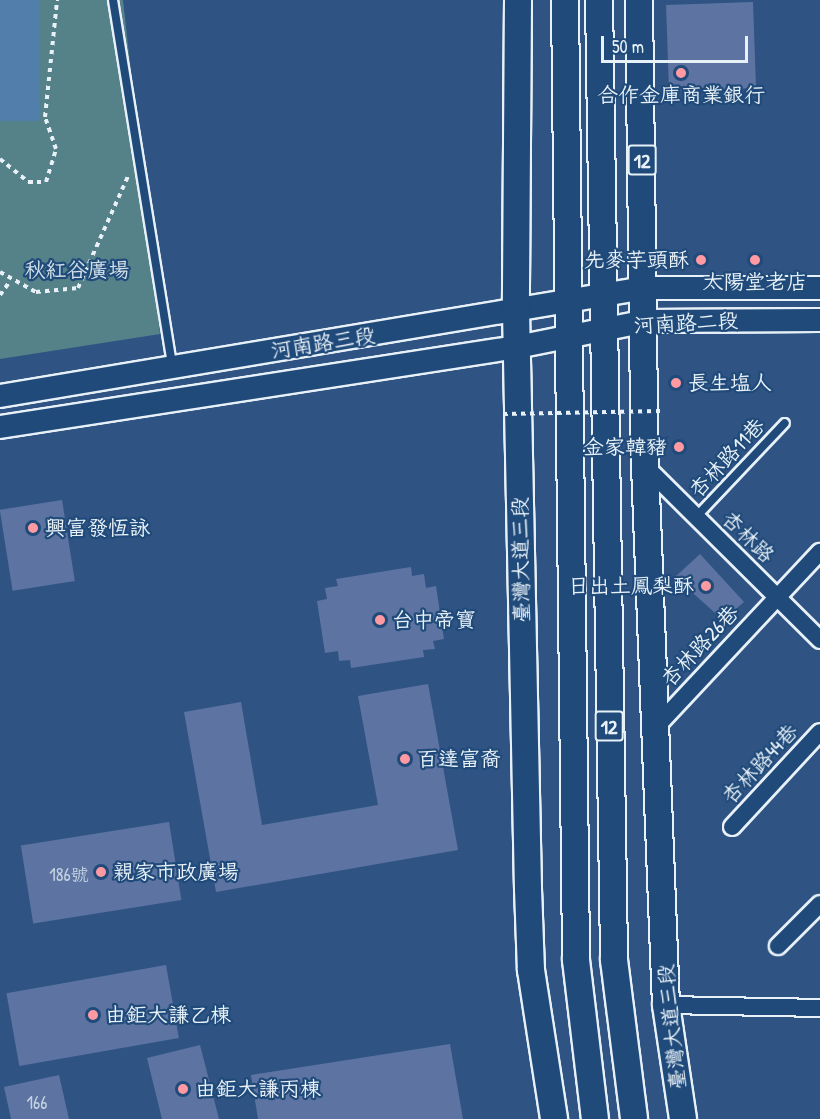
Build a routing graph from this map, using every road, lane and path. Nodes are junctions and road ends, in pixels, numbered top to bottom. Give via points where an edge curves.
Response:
1 (57, 0) edge
2 (113, 0) edge
3 (518, 0) edge
4 (565, 0) edge
5 (599, 0) edge
6 (639, 0) edge
7 (138, 154) junction
8 (0, 159) edge
9 (0, 272) edge
10 (10, 280) junction
11 (645, 288) junction
12 (820, 288) edge
13 (0, 295) edge
14 (600, 296) junction
15 (566, 302) junction
16 (516, 311) junction
17 (820, 320) edge
18 (646, 321) junction
19 (601, 331) junction
20 (568, 338) junction
21 (517, 347) junction
22 (172, 368) junction
23 (0, 396) edge
24 (660, 411) dead end
25 (503, 414) dead end
26 (785, 423) dead end
27 (0, 427) edge
28 (645, 466) junction
29 (696, 517) junction
30 (820, 552) edge
31 (777, 596) junction
32 (820, 640) edge
33 (656, 727) junction
34 (820, 732) edge
35 (732, 827) dead end
36 (820, 904) edge
37 (778, 946) dead end
38 (666, 1005) junction
39 (820, 1008) edge
40 (554, 1119) edge
41 (595, 1119) edge
42 (634, 1119) edge
43 (683, 1119) edge

1 - 8 path via 45,117 56,149 46,182 28,182
2 - 7 lane
3 - 16 main road, 臺灣大道三段
4 - 15 main road, 12
5 - 14 main road, 12
6 - 11 main road, 臺灣大道三段 / 12
7 - 10 path via 78,288 36,292
7 - 22 lane
9 - 10 path
10 - 13 path
11 - 12 street, 河南路二段
11 - 14 street, 河南路三段
11 - 18 main road, 臺灣大道三段 / 12
14 - 15 street, 河南路三段
14 - 19 main road, 12
15 - 16 street, 河南路三段
15 - 20 main road, 12
16 - 21 main road, 臺灣大道三段
16 - 22 street, 河南路三段
17 - 18 street, 河南路二段
18 - 19 street, 河南路二段
18 - 28 main road, 臺灣大道三段 / 12
19 - 20 street, 河南路二段
19 - 42 main road, 12 via 614,960
20 - 21 street, 河南路二段
20 - 41 main road, 12 via 576,960
21 - 27 street, 河南路三段
21 - 40 main road, 臺灣大道三段 via 531,970
22 - 23 street, 河南路三段
24 - 25 path, bridge
26 - 29 lane, 杏林路11巷
28 - 29 street, 杏林路
28 - 33 main road, 臺灣大道三段 / 12
29 - 31 street, 杏林路
30 - 31 street, 杏林路26巷
31 - 32 street, 杏林路
31 - 33 street, 杏林路26巷
33 - 38 main road, 臺灣大道三段 / 12
34 - 35 street, 杏林路44巷
36 - 37 street
38 - 39 street
38 - 43 main road, 臺灣大道三段 / 12

